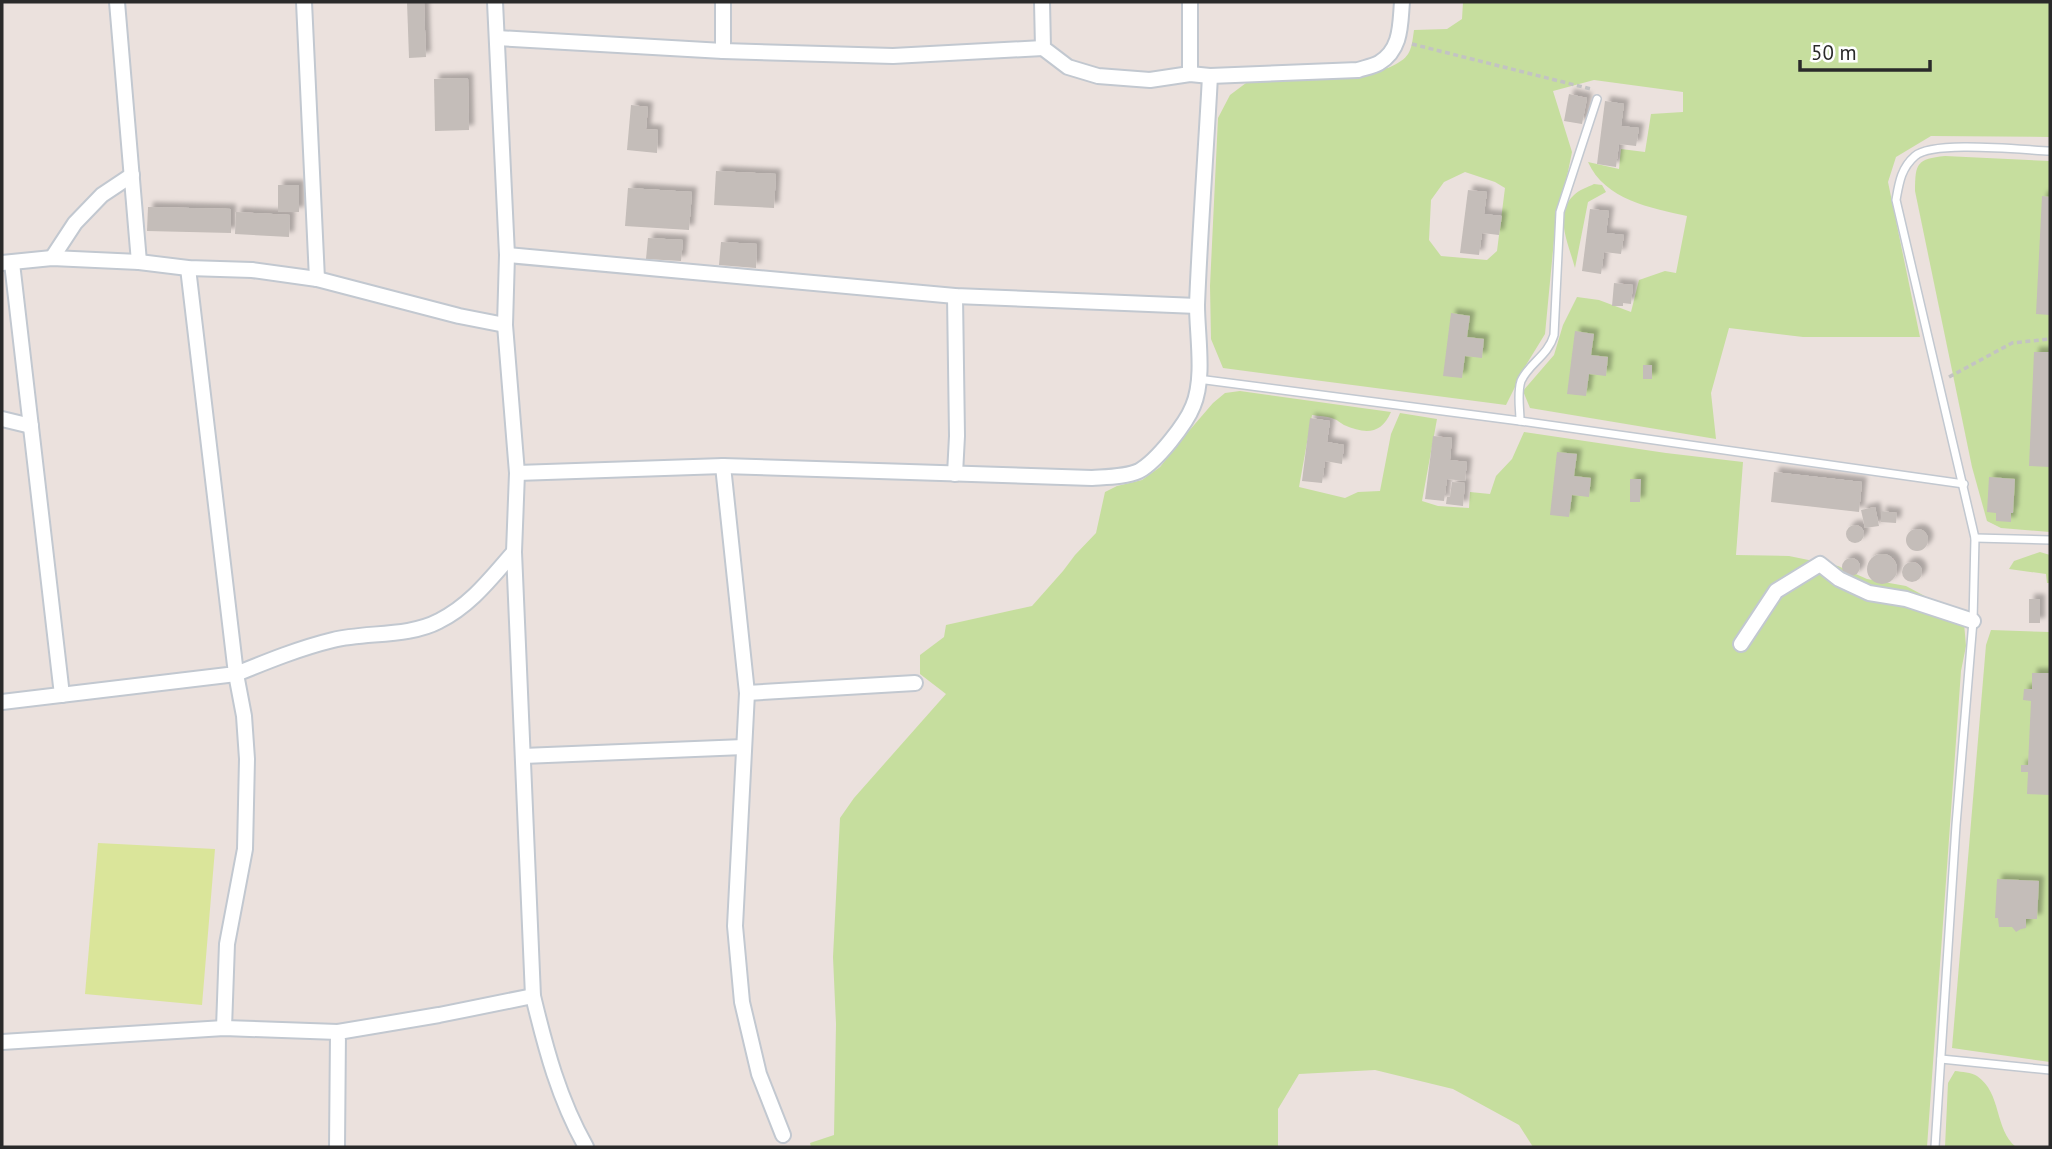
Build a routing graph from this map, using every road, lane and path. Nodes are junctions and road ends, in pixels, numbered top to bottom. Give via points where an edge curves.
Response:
1 (117, 2) edge
2 (304, 2) edge
3 (495, 2) edge
4 (723, 2) edge
5 (1042, 2) edge
6 (1190, 2) edge
7 (1402, 2) edge
8 (497, 38) junction
9 (1399, 40) junction
10 (1043, 48) junction
11 (723, 51) junction
12 (1190, 74) junction
13 (1210, 76) junction
14 (1597, 99) joint
15 (2050, 151) edge
16 (132, 174) junction
17 (507, 255) junction
18 (52, 258) junction
19 (139, 262) junction
20 (7, 263) edge
21 (188, 268) junction
22 (317, 279) junction
23 (955, 296) junction
24 (1197, 306) junction
25 (505, 325) junction
26 (2050, 339) edge
27 (1198, 379) junction
28 (1939, 382) junction
29 (2, 419) edge
30 (1520, 421) junction
31 (31, 425) junction
32 (723, 466) junction
33 (517, 473) junction
34 (954, 474) junction
35 (1964, 484) junction
36 (1975, 538) junction
37 (2050, 540) edge
38 (514, 552) junction
39 (1973, 621) junction
40 (1741, 644) dead end
41 (236, 674) junction
42 (915, 683) dead end
43 (747, 693) junction
44 (62, 695) junction
45 (2, 702) edge
46 (744, 747) junction
47 (523, 756) junction
48 (533, 996) junction
49 (223, 1028) junction
50 (338, 1032) junction
51 (2, 1042) edge
52 (1941, 1059) junction
53 (2050, 1070) edge
54 (783, 1135) dead end
55 (337, 1147) edge
56 (586, 1147) edge
57 (1935, 1147) edge

1 - 16 street
2 - 22 street
3 - 8 street
4 - 11 street
5 - 10 street
6 - 12 street
7 - 9 street
8 - 11 street
8 - 17 street
9 - 13 street via 1379,63 1358,70
9 - 14 path via 1594,90
10 - 11 street via 893,56
10 - 12 street via 1068,67 1098,76 1150,80
12 - 13 street
13 - 24 street
14 - 30 lane via 1560,212 1554,335 1546,352 1522,379
15 - 28 lane via 1950,146 1916,154 1901,172 1896,200
16 - 18 street via 102,195 75,223
16 - 19 street
17 - 23 street
17 - 25 street
18 - 19 street
18 - 20 street
19 - 21 street
20 - 31 street
21 - 22 street
21 - 41 street
22 - 25 street
23 - 24 street
23 - 34 street
24 - 27 street
25 - 33 street
26 - 28 path via 2012,343
27 - 30 lane
27 - 34 street via 1194,405 1179,431 1139,471 1092,478
28 - 35 lane
29 - 31 street
30 - 35 lane
31 - 44 street
32 - 33 street
32 - 34 street
32 - 43 street
33 - 38 street
35 - 36 lane
36 - 37 lane
36 - 39 lane
38 - 41 street via 472,600 437,623 334,639
38 - 47 street
39 - 40 street via 1906,599 1869,593 1820,564 1776,591
39 - 52 lane
41 - 44 street
41 - 49 street via 247,759 245,849 227,944
42 - 43 street
43 - 46 street
44 - 45 street
46 - 47 street
46 - 54 street via 736,926 743,1002 759,1074
47 - 48 street
48 - 50 street
48 - 56 street via 549,1061 570,1119
49 - 50 street
49 - 51 street
50 - 55 street
52 - 53 lane
52 - 57 lane

